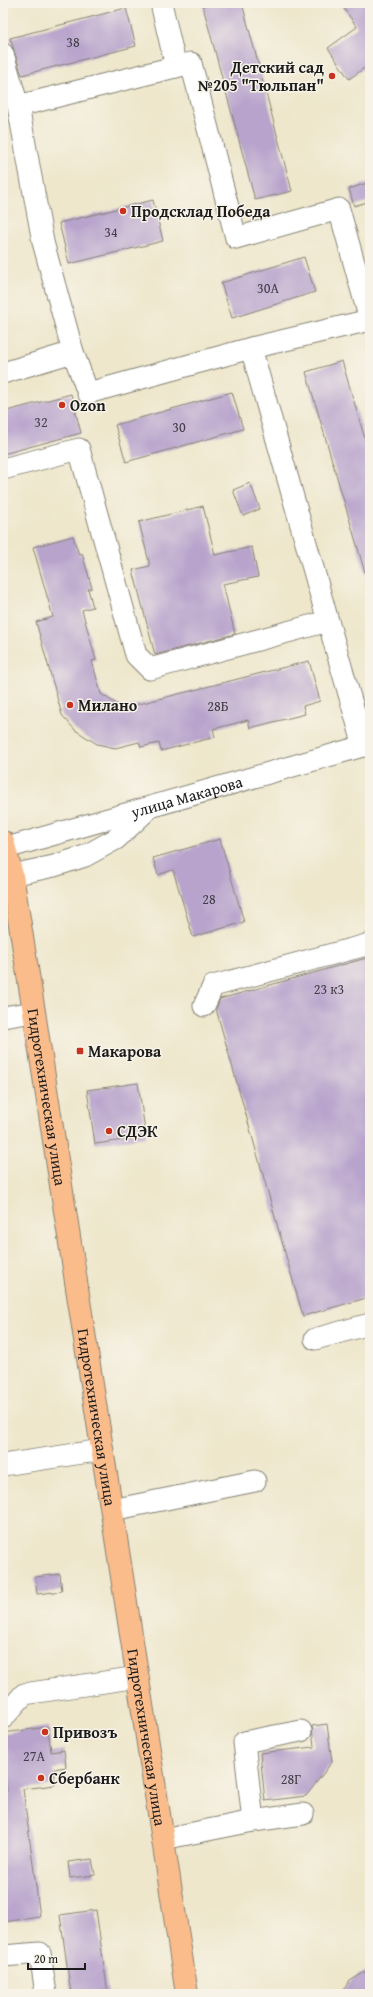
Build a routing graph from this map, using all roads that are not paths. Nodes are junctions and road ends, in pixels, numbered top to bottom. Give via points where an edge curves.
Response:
1 (161, 3) edge
2 (3, 54) edge
3 (176, 67) junction
4 (18, 106) junction
5 (370, 320) edge
6 (251, 348) junction
7 (73, 352) junction
8 (3, 373) edge
9 (3, 469) edge
10 (328, 621) junction
11 (367, 745) edge
12 (150, 807) junction
13 (4, 847) edge
14 (7, 873) edge
15 (370, 944) edge
16 (204, 1006) dead end
17 (34, 1012) junction
18 (3, 1017) edge
19 (370, 1324) edge
20 (315, 1339) dead end
21 (102, 1450) junction
22 (3, 1466) edge
23 (255, 1481) dead end
24 (112, 1510) junction
25 (138, 1677) junction
26 (3, 1718) edge
27 (301, 1731) dead end
28 (303, 1814) dead end
29 (254, 1821) junction
30 (163, 1839) junction
31 (3, 1956) edge
32 (46, 1994) edge
33 (187, 1994) edge

1 - 3 street
2 - 4 street
3 - 4 street
3 - 5 street via 191,63 236,238 339,209
4 - 7 street via 43,242
5 - 6 street
6 - 7 street via 88,393
6 - 10 street
7 - 8 street
9 - 10 street via 79,449 136,655 150,669
10 - 11 street
11 - 12 street, улица Макарова
12 - 13 street, улица Макарова
12 - 14 street via 116,839 85,856 54,866
13 - 14 main road, Гидротехническая улица
14 - 17 main road, Гидротехническая улица
15 - 16 street via 213,986
17 - 18 street
17 - 21 main road, Гидротехническая улица
19 - 20 street
21 - 22 street
21 - 24 main road, Гидротехническая улица
23 - 24 street
24 - 25 main road, Гидротехническая улица
25 - 26 street via 24,1694
25 - 30 main road, Гидротехническая улица
27 - 29 street via 244,1742
28 - 29 street
29 - 30 street
30 - 33 main road, Гидротехническая улица
31 - 32 street via 40,1953

